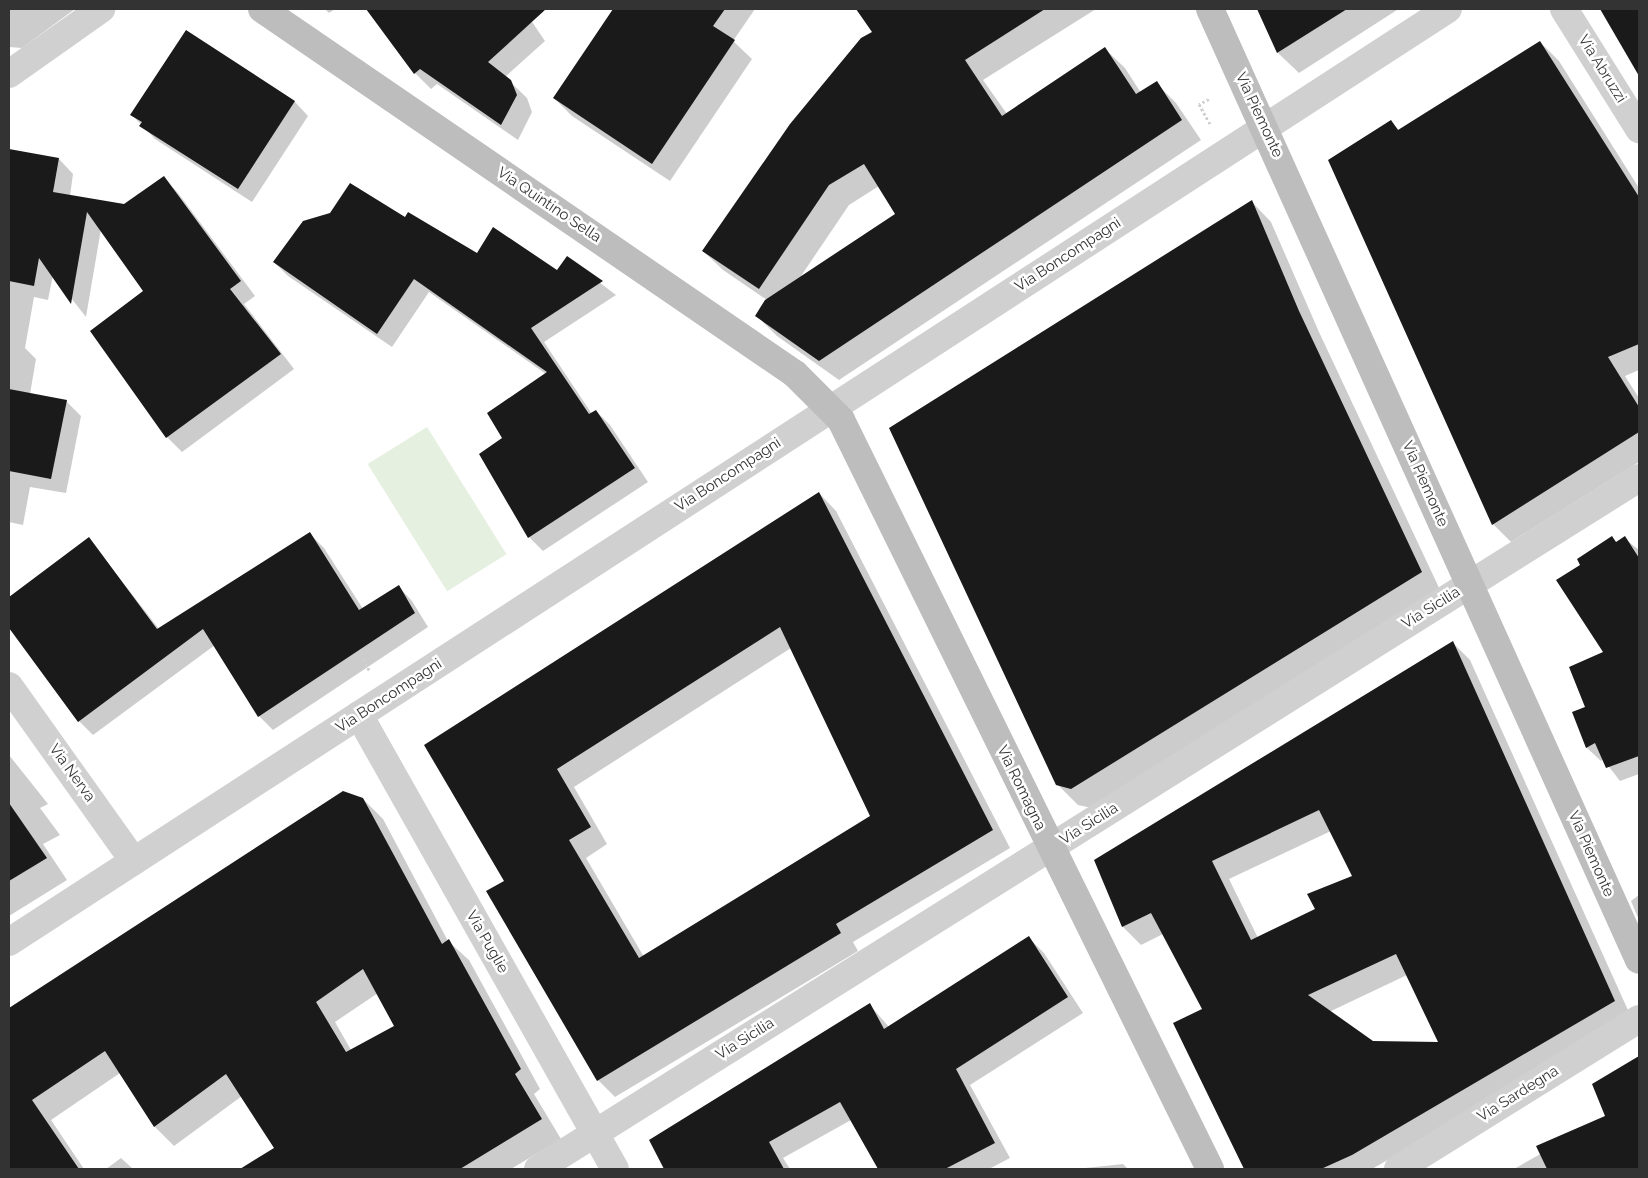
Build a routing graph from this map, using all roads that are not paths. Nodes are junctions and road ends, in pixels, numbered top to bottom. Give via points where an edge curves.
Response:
1 (100, 9) edge
2 (262, 9) edge
3 (1210, 9) edge
4 (1448, 9) edge
5 (1564, 9) edge
6 (9, 74) edge
7 (1639, 129) edge
8 (1266, 130) junction
9 (830, 408) junction
10 (1639, 478) edge
11 (1470, 584) junction
12 (9, 686) edge
13 (359, 715) junction
14 (1050, 848) junction
15 (134, 861) junction
16 (9, 942) edge
17 (1639, 960) edge
18 (1639, 1019) edge
19 (596, 1133) junction
20 (538, 1169) edge
21 (615, 1169) edge
22 (1210, 1169) edge
23 (1398, 1169) edge

1 - 6 street
2 - 9 street, Via Quintino Sella via 795,374
3 - 8 street, Via Piemonte
4 - 8 street, Via Boncompagni
5 - 7 street, Via Abruzzi
8 - 9 street, Via Boncompagni
8 - 11 street, Via Piemonte
9 - 13 street, Via Boncompagni
9 - 14 street, Via Romagna via 852,439
10 - 11 street, Via Sicilia
11 - 14 street, Via Sicilia
11 - 17 street, Via Piemonte
12 - 15 street, Via Nerva
13 - 15 street, Via Boncompagni
13 - 19 street, Via Puglie
14 - 19 street, Via Sicilia
14 - 22 street, Via Romagna
15 - 16 street, Via Boncompagni
18 - 23 street, Via Sardegna
19 - 20 street, Via Sicilia
19 - 21 street, Via Puglie

